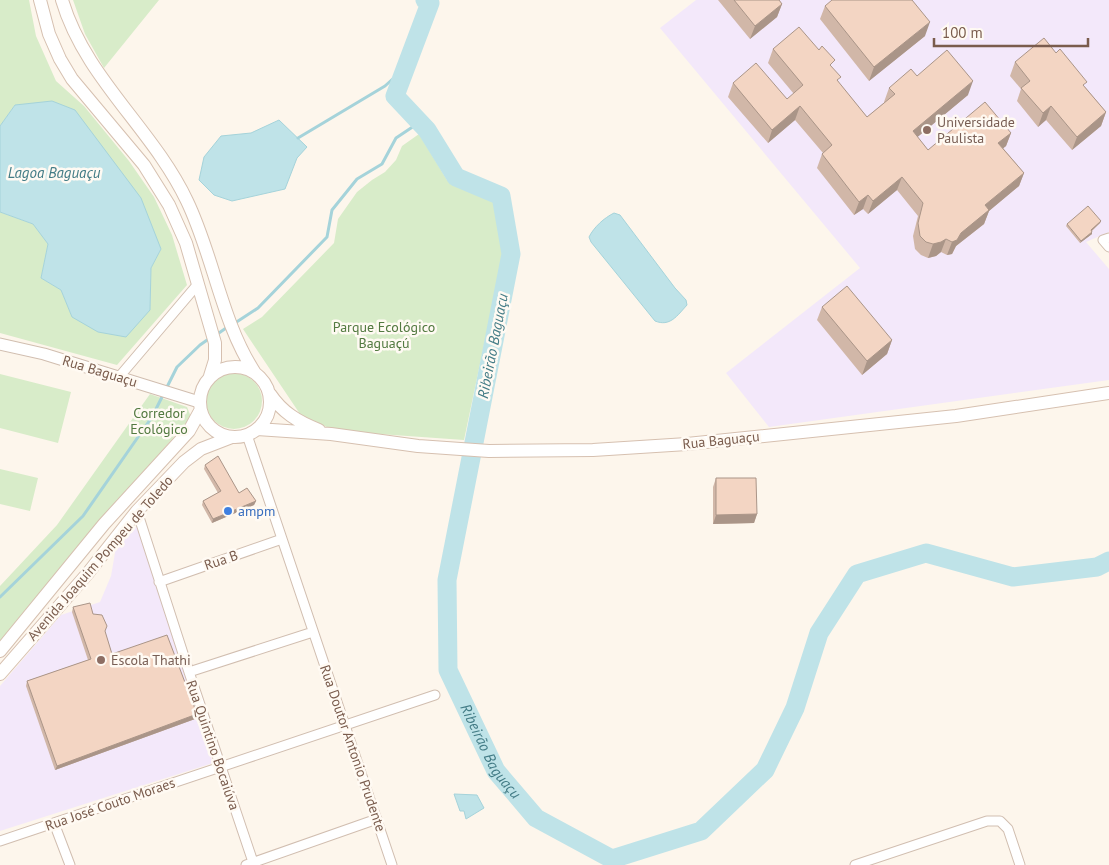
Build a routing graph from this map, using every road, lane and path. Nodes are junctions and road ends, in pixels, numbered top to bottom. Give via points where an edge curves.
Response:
1 (63, 3) edge
2 (42, 6) edge
3 (93, 66) junction
4 (72, 78) junction
5 (198, 284) junction
6 (0, 344) edge
7 (255, 373) junction
8 (210, 376) junction
9 (119, 377) junction
10 (269, 392) junction
11 (1109, 393) edge
12 (200, 406) junction
13 (252, 432) junction
14 (331, 434) junction
15 (232, 437) junction
16 (137, 511) junction
17 (282, 539) junction
18 (159, 582) junction
19 (313, 632) junction
20 (0, 651) edge
21 (188, 672) junction
22 (0, 674) edge
23 (435, 695) dead end
24 (345, 725) junction
25 (220, 767) junction
26 (377, 820) junction
27 (54, 823) junction
28 (0, 841) edge
29 (251, 864) edge
30 (70, 865) edge
31 (392, 865) edge
32 (855, 865) edge
33 (1020, 865) edge

1 - 2 main road
1 - 3 main road
2 - 4 main road via 60,59
3 - 4 main road
3 - 7 main road via 153,144 188,202 234,333
4 - 5 main road via 144,165 164,197 186,243
5 - 8 main road via 215,343 215,360
5 - 9 street
6 - 9 street, Rua Baguaçu
7 - 8 main road via 232,366
7 - 10 main road
8 - 12 main road via 202,388
9 - 12 street, Rua Baguaçu via 180,396
10 - 13 main road via 269,412
10 - 14 main road via 290,416
11 - 14 main road, Rua Baguaçu via 956,416 687,444 593,450 489,451 418,446
12 - 15 main road via 204,421 212,429
12 - 20 main road, Avenida Joaquim Pompeu de Toledo via 189,431 104,524
13 - 14 main road
13 - 15 main road
13 - 17 street, Rua Doutor Antonio Prudente
15 - 16 main road, Avenida Joaquim Pompeu de Toledo via 195,453
16 - 18 street, Rua Quintino Bocaiúva
16 - 22 main road, Avenida Joaquim Pompeu de Toledo
17 - 18 street, Rua B
17 - 19 street, Rua Doutor Antonio Prudente
18 - 21 street, Rua Quintino Bocaiúva
19 - 21 street
19 - 24 street, Rua Doutor Antonio Prudente
21 - 25 street, Rua Quintino Bocaiúva
23 - 24 street, Rua José Couto Moraes
24 - 25 street, Rua José Couto Moraes
24 - 26 street, Rua Doutor Antonio Prudente
25 - 27 street, Rua José Couto Moraes
25 - 29 street, Rua Quintino Bocaiúva
26 - 29 street
26 - 31 street, Rua Doutor Antonio Prudente
27 - 28 street, Rua José Couto Moraes
27 - 30 street
32 - 33 street via 987,821 1000,821 1008,829

